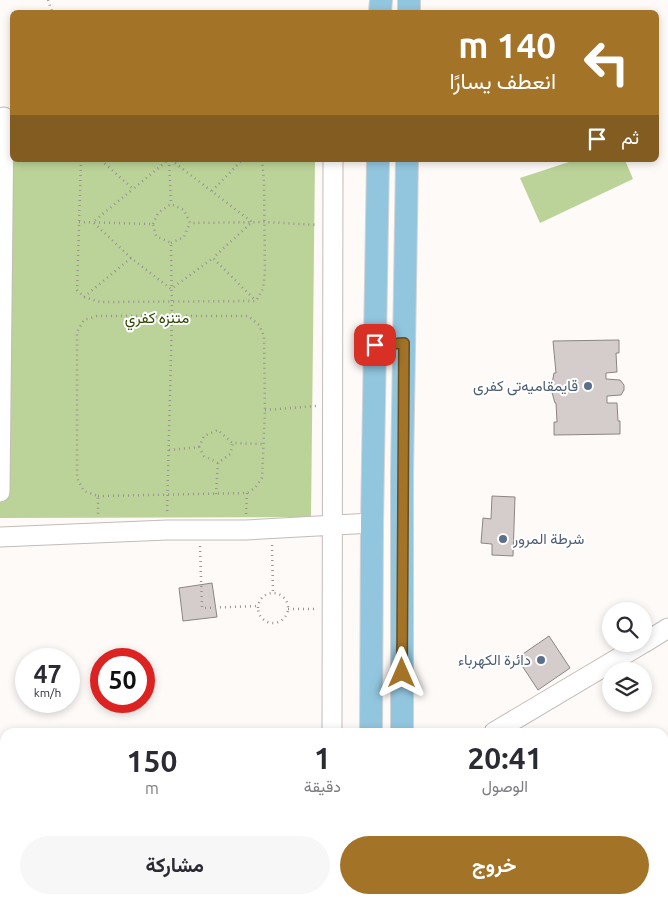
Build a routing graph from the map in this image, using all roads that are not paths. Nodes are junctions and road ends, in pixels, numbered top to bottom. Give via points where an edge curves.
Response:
1 (5, 117) edge
2 (333, 162) edge
3 (378, 162) edge
4 (406, 162) edge
5 (404, 343) junction
6 (375, 345) junction
7 (373, 474) junction
8 (402, 474) junction
9 (0, 492) edge
10 (372, 523) junction
11 (332, 525) junction
12 (0, 537) edge
13 (668, 628) edge
14 (652, 638) edge
15 (629, 652) edge
16 (517, 726) edge
17 (332, 728) edge
18 (371, 728) edge
19 (402, 728) edge

1 - 9 street
2 - 11 street
3 - 6 main road
4 - 5 main road
5 - 6 main road
5 - 8 main road
6 - 7 main road
7 - 8 main road
7 - 10 main road
8 - 19 main road
10 - 11 street
10 - 18 main road
11 - 12 street
11 - 17 street
13 - 14 street
15 - 16 street

